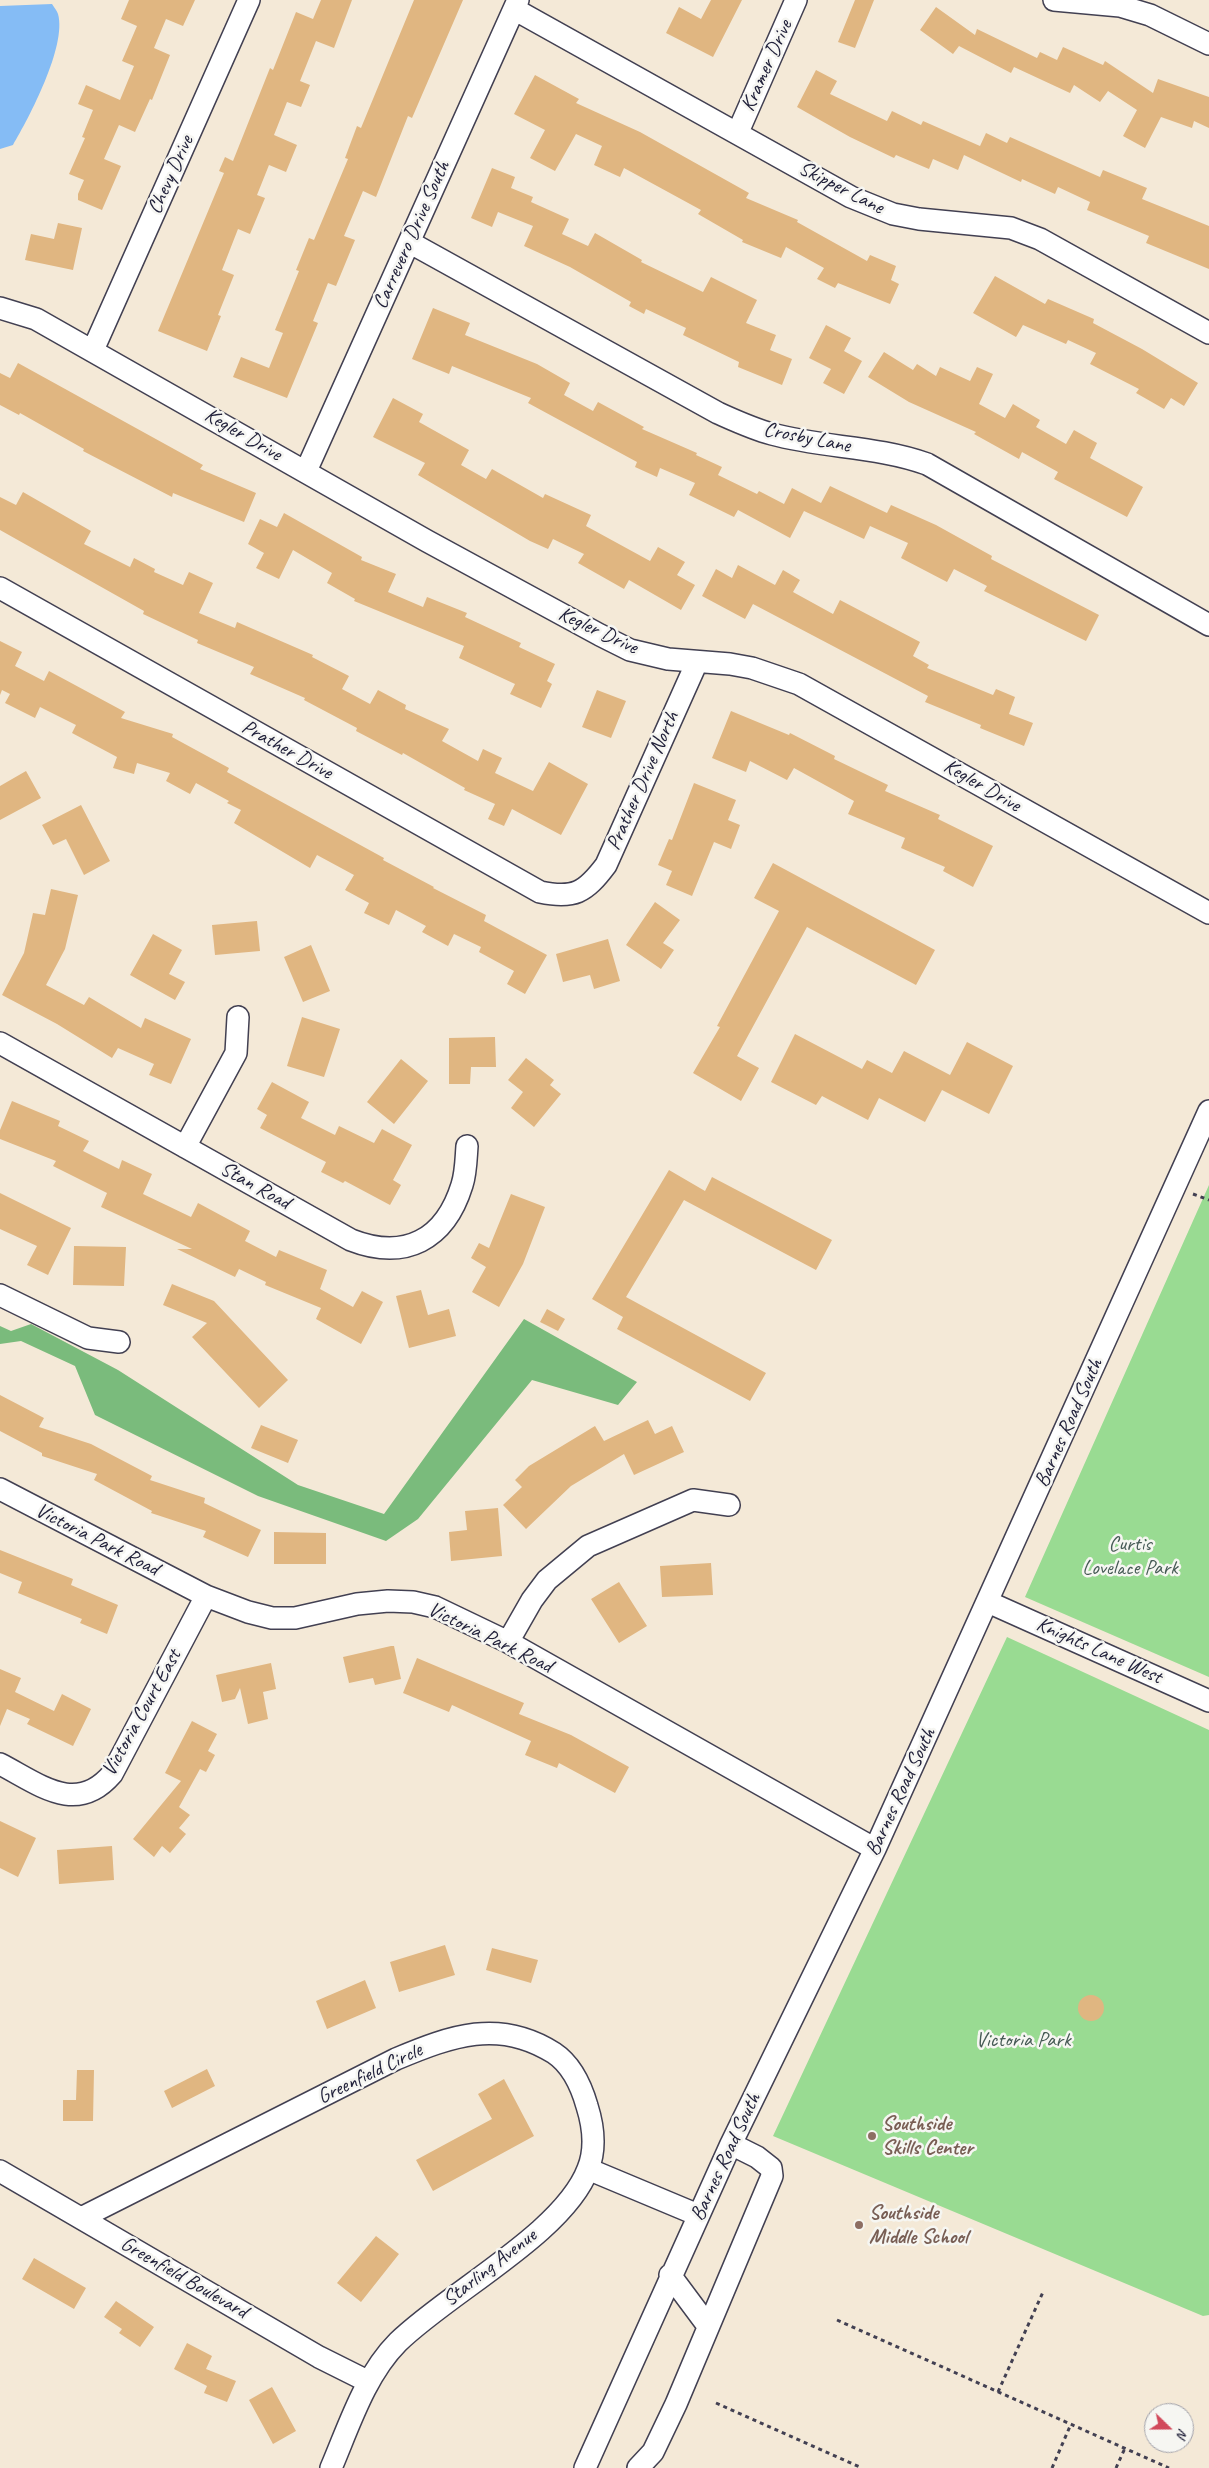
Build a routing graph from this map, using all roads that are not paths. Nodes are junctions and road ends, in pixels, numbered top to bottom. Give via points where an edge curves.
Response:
1 (249, 0) edge
2 (796, 0) edge
3 (1054, 0) edge
4 (516, 4) edge
5 (1209, 44) edge
6 (738, 132) junction
7 (409, 242) junction
8 (0, 308) edge
9 (1209, 333) edge
10 (92, 350) junction
11 (306, 471) junction
12 (0, 588) edge
13 (1209, 624) edge
14 (697, 662) junction
15 (579, 892) joint
16 (1209, 913) edge
17 (238, 1017) dead end
18 (0, 1044) edge
19 (1209, 1111) edge
20 (468, 1146) dead end
21 (185, 1147) junction
22 (0, 1295) edge
23 (119, 1342) dead end
24 (0, 1489) edge
25 (729, 1506) dead end
26 (206, 1596) junction
27 (988, 1602) junction
28 (508, 1642) junction
29 (1209, 1701) edge
30 (0, 1764) edge
31 (875, 1849) junction
32 (732, 2144) junction
33 (588, 2169) junction
34 (0, 2171) edge
35 (698, 2215) junction
36 (81, 2218) junction
37 (670, 2275) junction
38 (708, 2326) junction
39 (369, 2382) junction
40 (331, 2468) edge
41 (586, 2468) edge
42 (638, 2468) edge

1 - 10 street, Chevy Drive
2 - 6 street, Kramer Drive
3 - 5 street via 1120,6 1150,15
4 - 6 street, Skipper Lane
4 - 7 street, Carrevero Drive South
6 - 9 street, Skipper Lane via 851,197 893,214 918,220 1011,228 1040,239
7 - 11 street, Carrevero Drive South
7 - 13 street, Crosby Lane via 718,413 746,425 799,439 884,452 927,464
8 - 10 street, Kegler Drive via 36,319
10 - 11 street, Kegler Drive
11 - 14 street, Kegler Drive via 630,650
12 - 15 street, Prather Drive via 540,892 560,896
14 - 15 street, Prather Drive North via 606,865
14 - 16 street, Kegler Drive via 752,668 799,684
17 - 21 street via 236,1053
18 - 21 street, Stan Road
19 - 27 street, Barnes Road South
20 - 21 street, Stan Road via 462,1184 449,1213 414,1245 395,1249 372,1248 351,1240
22 - 23 street via 88,1338
24 - 26 street, Victoria Park Road
25 - 28 street via 692,1500 588,1546 546,1580
26 - 28 street, Victoria Park Road via 248,1612 280,1618 295,1618 357,1604 413,1602 435,1607
26 - 30 street, Victoria Court East via 112,1774 101,1786 88,1794 74,1796 53,1791
27 - 29 street, Knights Lane West
27 - 31 street, Barnes Road South
28 - 31 street, Victoria Park Road
31 - 32 street, Barnes Road South
32 - 35 street, Barnes Road South
32 - 38 street via 757,2156 771,2168 772,2176
33 - 35 street
33 - 36 street, Greenfield Circle via 592,2140 590,2112 572,2070 559,2056 523,2038 503,2033 474,2033 433,2044 396,2059
33 - 39 street, Starling Avenue via 575,2195 533,2237 397,2343
34 - 36 street, Greenfield Boulevard
35 - 37 street, Barnes Road South
36 - 39 street, Greenfield Boulevard via 319,2357
37 - 38 street
37 - 41 street, Barnes Road South
38 - 42 street via 653,2452
39 - 40 street, Starling Avenue

